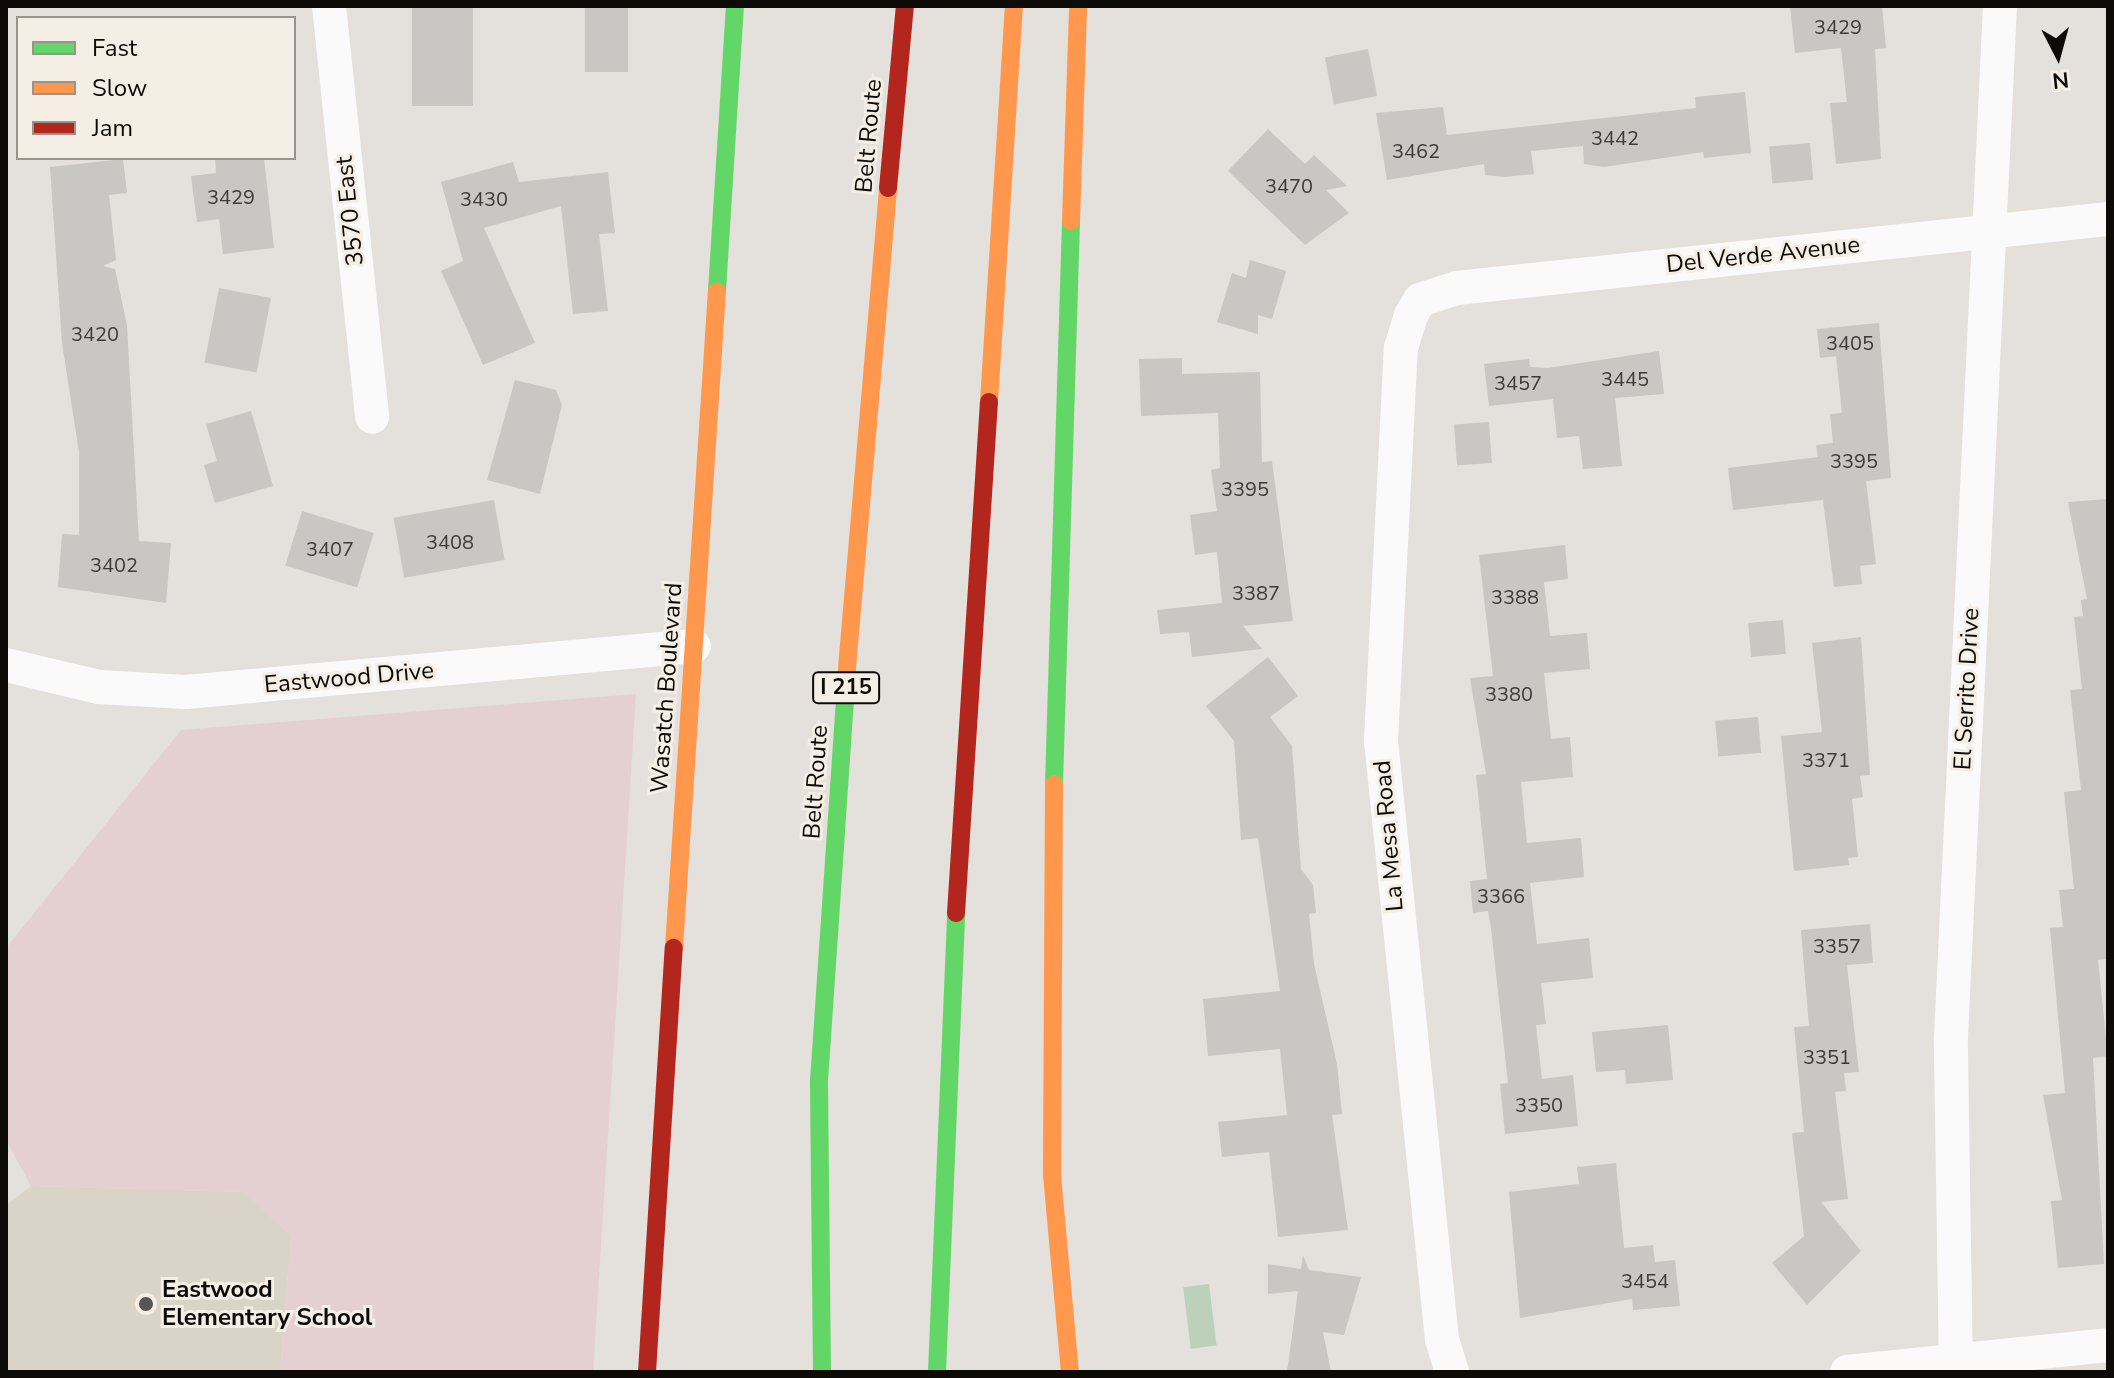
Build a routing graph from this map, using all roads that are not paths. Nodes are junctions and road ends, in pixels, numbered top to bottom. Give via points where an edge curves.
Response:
1 (329, 6) edge
2 (735, 6) edge
3 (905, 6) edge
4 (1014, 6) edge
5 (1078, 6) edge
6 (2000, 6) edge
7 (2108, 219) edge
8 (1988, 232) junction
9 (1420, 300) joint
10 (372, 417) dead end
11 (694, 646) junction
12 (6, 665) edge
13 (2108, 1345) edge
14 (1956, 1367) edge
15 (647, 1372) edge
16 (822, 1372) edge
17 (937, 1372) edge
18 (1070, 1372) edge
19 (1452, 1372) edge
20 (1847, 1372) edge

1 - 10 street, 3570 East
2 - 11 main road, Wasatch Boulevard
3 - 16 main road, Belt Route / I 215 via 861,467 819,1081
4 - 17 main road via 940,1165
5 - 18 main road via 1052,862 1052,1175
6 - 8 street, El Serrito Drive
7 - 8 street, Del Verde Avenue
8 - 9 street, Del Verde Avenue via 1476,285
8 - 14 street, El Serrito Drive via 1949,1104
9 - 19 street, La Mesa Road via 1401,348 1381,740 1441,1324
11 - 12 street, Eastwood Drive via 185,692 99,687
11 - 15 main road, Wasatch Boulevard
13 - 14 street
14 - 20 street

